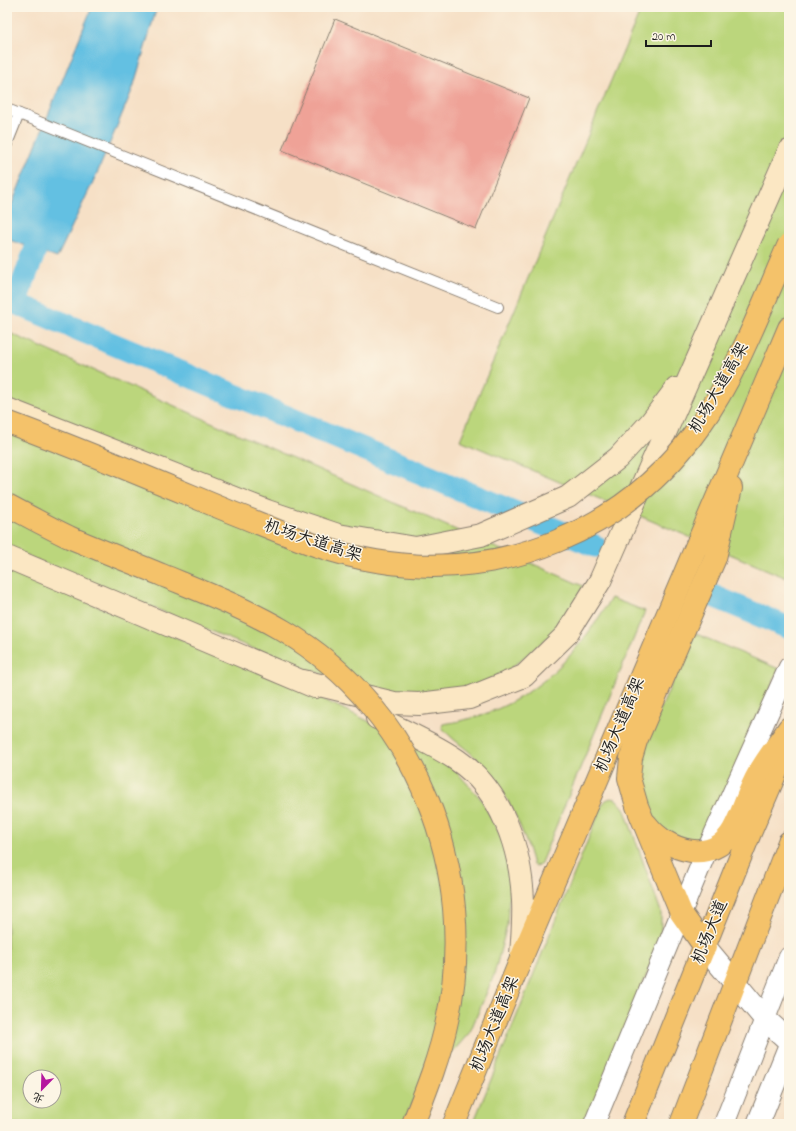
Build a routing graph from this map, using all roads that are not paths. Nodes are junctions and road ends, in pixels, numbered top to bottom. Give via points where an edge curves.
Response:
1 (7, 109) edge
2 (19, 114) junction
3 (7, 144) edge
4 (789, 151) edge
5 (789, 244) edge
6 (498, 307) dead end
7 (789, 328) edge
8 (696, 362) junction
9 (7, 408) edge
10 (7, 422) edge
11 (743, 432) junction
12 (7, 505) edge
13 (7, 557) edge
14 (788, 669) edge
15 (303, 681) junction
16 (789, 728) edge
17 (789, 742) edge
18 (637, 806) junction
19 (789, 842) edge
20 (707, 850) junction
21 (681, 913) junction
22 (705, 947) junction
23 (789, 957) edge
24 (521, 959) junction
25 (735, 984) junction
26 (765, 1019) junction
27 (789, 1041) edge
28 (789, 1047) edge
29 (413, 1124) edge
30 (454, 1124) edge
31 (594, 1124) edge
32 (633, 1124) edge
33 (681, 1124) edge
34 (724, 1124) edge
35 (758, 1124) edge

1 - 2 lane
2 - 3 lane
2 - 6 lane
4 - 8 main road
5 - 10 main road, 机场大道高架, bridge via 725,384 699,427 667,466 633,498 595,523 547,547 482,563 421,566 374,561 312,544
7 - 11 main road, 机场大道高架
8 - 9 main road via 651,422 618,458 568,497 481,535 416,548 338,535 267,511
8 - 15 main road via 600,581 566,635 524,676 469,698 419,704 394,703
11 - 18 main road via 715,558 631,758 629,778
11 - 24 main road, 机场大道高架
12 - 29 main road, bridge via 69,536 239,607 285,631 326,660 355,686 405,752 425,792 446,854 454,896 456,938 454,980 447,1021 436,1061
13 - 15 main road
14 - 20 street
15 - 24 main road via 459,761 482,783 503,812 519,860 523,902
16 - 20 main road via 758,774 732,831 721,842
17 - 22 main road, 机场大道
18 - 20 main road via 648,826 671,846 689,852
18 - 21 main road
19 - 25 main road
20 - 21 street
21 - 22 main road
21 - 31 street
22 - 25 street
22 - 32 main road, 机场大道
23 - 26 street
24 - 30 main road, 机场大道高架
25 - 26 street
25 - 33 main road
26 - 27 street
26 - 34 street
28 - 35 street

